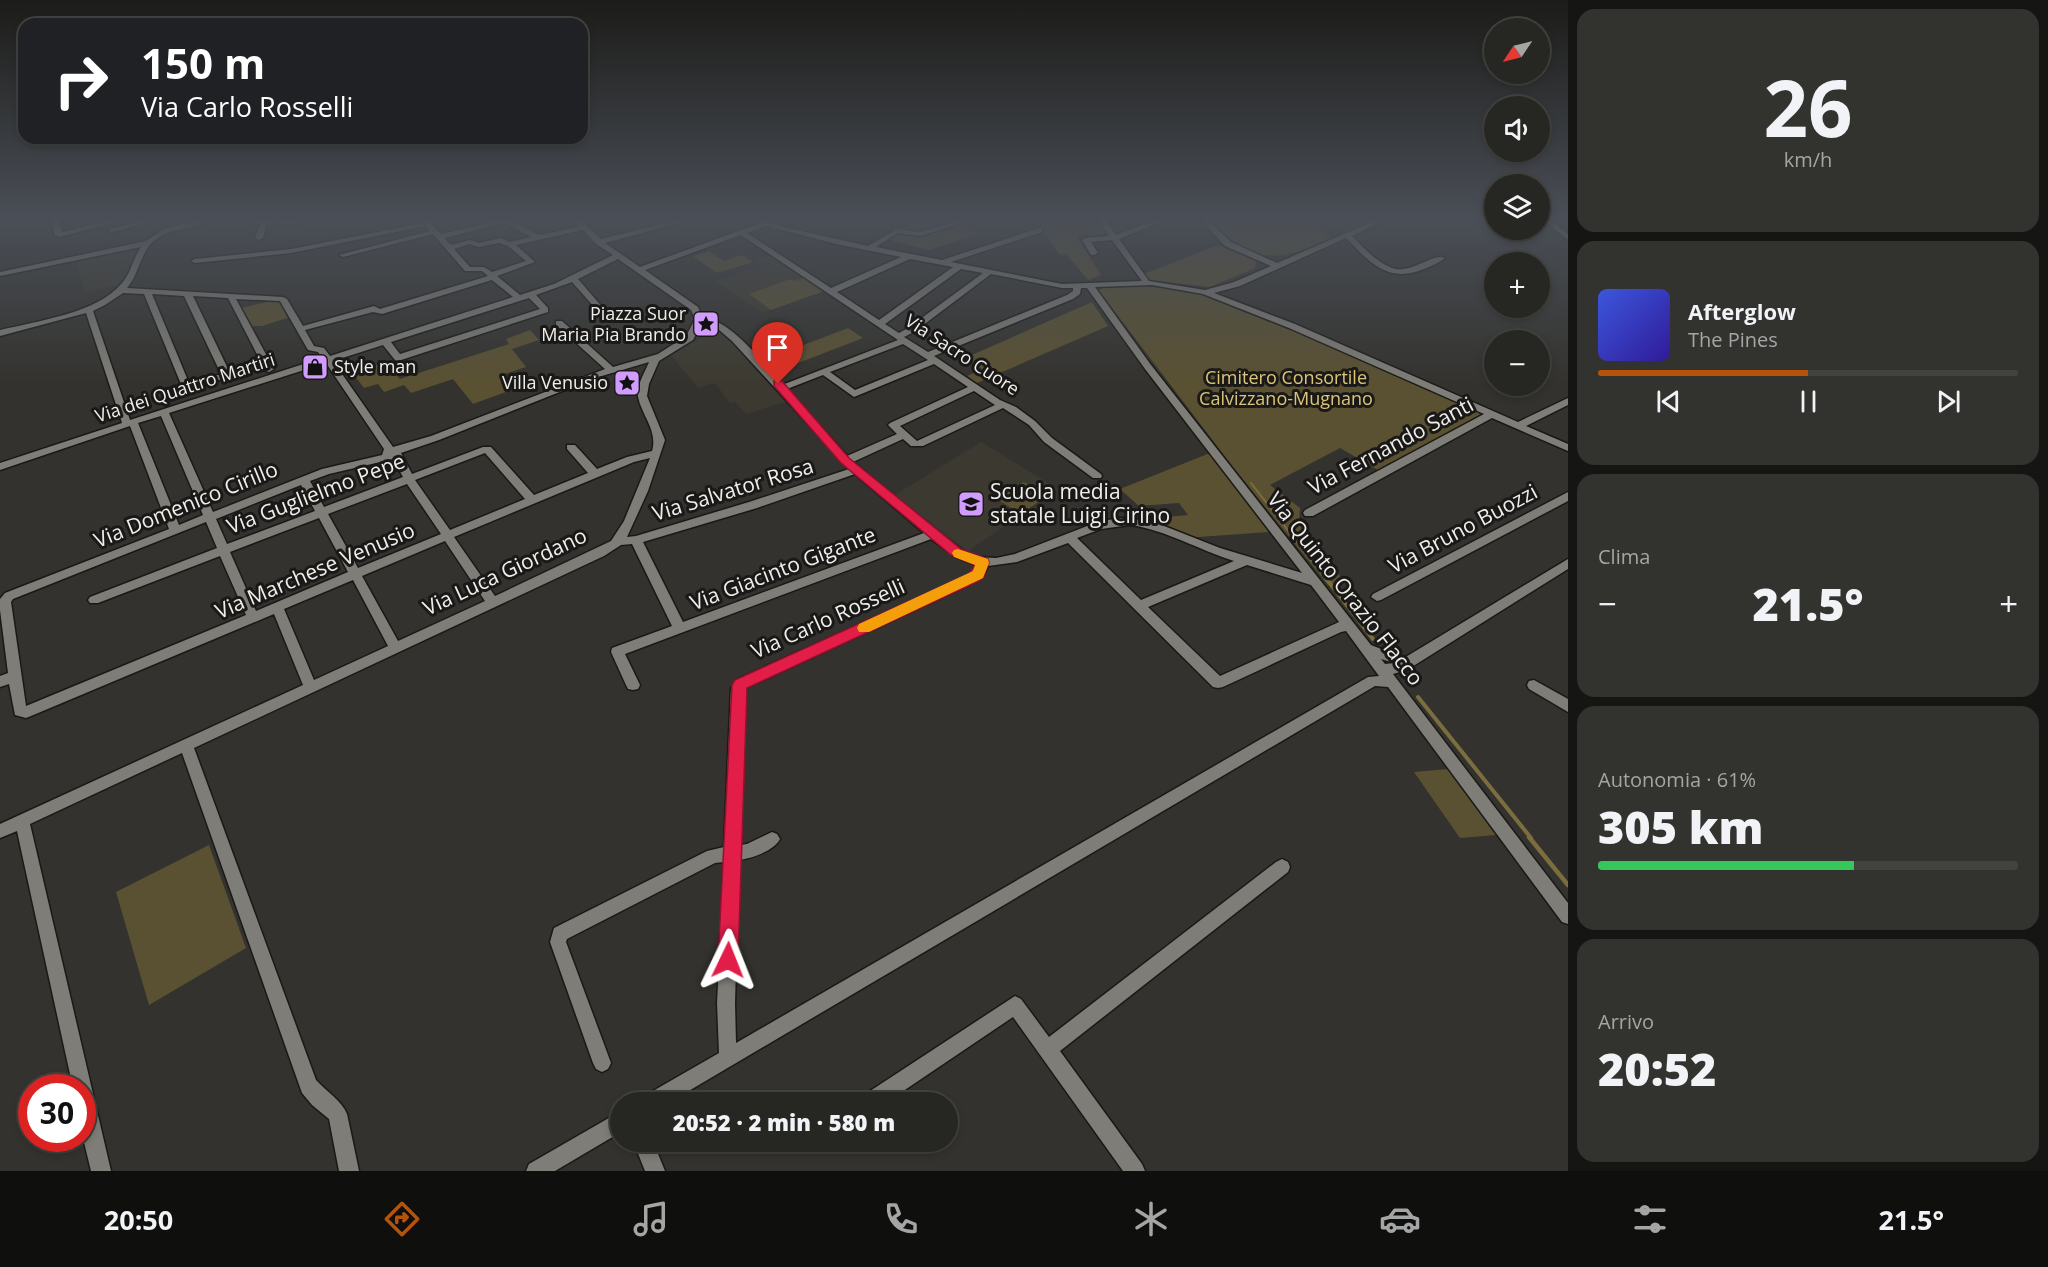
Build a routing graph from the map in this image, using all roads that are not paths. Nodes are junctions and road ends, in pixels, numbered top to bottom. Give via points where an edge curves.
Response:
1 (133, 275) edge
2 (496, 275) edge
3 (580, 275) edge
4 (645, 275) edge
5 (807, 275) edge
6 (868, 275) edge
7 (948, 275) edge
8 (985, 275) edge
9 (1003, 275) edge
10 (1141, 275) edge
11 (1258, 275) edge
12 (492, 276) junction
13 (573, 278) junction
14 (1147, 283) junction
15 (1237, 284) junction
16 (1077, 286) junction
17 (1090, 286) junction
18 (121, 290) junction
19 (147, 291) junction
20 (832, 291) junction
21 (1223, 292) junction
22 (187, 293) junction
23 (1236, 293) junction
24 (530, 294) junction
25 (230, 295) junction
26 (519, 298) junction
27 (1244, 306) junction
28 (88, 308) junction
29 (593, 312) dead end
30 (699, 319) junction
31 (449, 320) junction
32 (559, 323) dead end
33 (880, 323) junction
34 (720, 327) junction
35 (301, 329) junction
36 (0, 333) edge
37 (694, 333) junction
38 (463, 336) junction
39 (902, 338) junction
40 (385, 341) junction
41 (659, 356) junction
42 (932, 358) junction
43 (327, 360) junction
44 (266, 363) junction
45 (611, 370) junction
46 (824, 372) junction
47 (226, 375) junction
48 (273, 376) junction
49 (975, 387) junction
50 (782, 388) junction
51 (1568, 401) edge
52 (1002, 405) junction
53 (164, 412) junction
54 (1492, 414) junction
55 (130, 423) junction
56 (1518, 426) junction
57 (904, 435) junction
58 (571, 447) dead end
59 (1568, 448) edge
60 (657, 453) junction
61 (391, 455) junction
62 (845, 461) junction
63 (0, 467) edge
64 (857, 470) junction
65 (595, 474) junction
66 (1096, 476) dead end
67 (410, 479) junction
68 (303, 480) junction
69 (1568, 496) edge
70 (533, 501) junction
71 (322, 512) junction
72 (1309, 513) dead end
73 (210, 517) junction
74 (175, 530) dead end
75 (933, 534) junction
76 (448, 537) junction
77 (1070, 538) junction
78 (636, 540) junction
79 (619, 541) junction
80 (222, 550) junction
81 (1248, 560) junction
82 (983, 563) junction
83 (1568, 563) edge
84 (357, 574) junction
85 (1311, 581) junction
86 (1377, 597) dead end
87 (94, 600) dead end
88 (493, 603) junction
89 (1138, 606) junction
90 (277, 607) junction
91 (253, 618) junction
92 (1349, 626) junction
93 (680, 628) junction
94 (395, 647) junction
95 (1364, 648) junction
96 (1404, 661) junction
97 (1376, 675) junction
98 (15, 676) junction
99 (0, 682) edge
100 (1390, 682) junction
101 (633, 685) dead end
102 (1534, 685) dead end
103 (310, 686) junction
104 (1568, 706) edge
105 (186, 744) junction
106 (22, 820) junction
107 (0, 831) edge
108 (772, 839) dead end
109 (732, 852) junction
110 (1282, 867) dead end
111 (1568, 916) edge
112 (1047, 1050) junction
113 (728, 1059) junction
114 (602, 1063) dead end
115 (79, 1074) edge
116 (670, 1092) edge
117 (886, 1092) edge
118 (610, 1127) edge
119 (96, 1152) edge
120 (648, 1152) edge
121 (100, 1171) edge
122 (349, 1171) edge
123 (536, 1171) edge
124 (655, 1171) edge
125 (1135, 1171) edge

1 - 18 street
2 - 12 street
3 - 13 street, Via dei Quattro Martiri
4 - 30 street via 695,309
5 - 20 street, Via Sacro Cuore
6 - 20 street
7 - 33 street
8 - 39 street
9 - 16 street
10 - 14 street
11 - 15 street
12 - 26 street
12 - 35 street via 433,299 379,312 374,309
13 - 24 street, Via dei Quattro Martiri
13 - 29 street via 600,309
14 - 17 street
14 - 21 street
15 - 21 street
15 - 23 street
16 - 17 street
16 - 42 street via 1077,292 1070,297
17 - 85 street, Via Quinto Orazio Flacco
18 - 19 street
18 - 28 street
19 - 22 street
19 - 47 street via 186,387
20 - 33 street, Via Sacro Cuore
21 - 23 street
21 - 27 street
22 - 25 street
22 - 47 street
23 - 27 street
24 - 26 street, Via dei Quattro Martiri
24 - 38 street via 545,310 495,330
25 - 35 street via 283,299
25 - 44 street
26 - 31 street, Via dei Quattro Martiri
27 - 54 street
28 - 36 street
28 - 55 street
30 - 34 street via 708,319
30 - 37 street
31 - 38 street
31 - 40 street, Via dei Quattro Martiri
32 - 45 street
33 - 39 street, Via Sacro Cuore
34 - 37 street
34 - 50 street
35 - 43 street via 311,348 321,350
37 - 41 street
38 - 40 street via 398,358
39 - 42 street, Via Sacro Cuore
39 - 46 street
40 - 43 street, Via dei Quattro Martiri
41 - 45 street, Via Domenico Cirillo
41 - 60 street, Via Luca Giordano via 642,396 660,440
42 - 46 street via 854,394
42 - 49 street, Via Sacro Cuore
43 - 48 street, Via dei Quattro Martiri
43 - 61 street
44 - 47 street
44 - 48 street
45 - 61 street, Via Domenico Cirillo
46 - 50 street
48 - 53 street, Via dei Quattro Martiri
49 - 52 street, Via Sacro Cuore
49 - 57 street via 893,424
50 - 62 street
51 - 56 street
52 - 57 street via 919,444
52 - 66 street, Via Sacro Cuore via 1032,423
53 - 55 street, Via dei Quattro Martiri
53 - 73 street
54 - 56 street
54 - 72 street, Via Fernando Santi
55 - 63 street, Via dei Quattro Martiri
55 - 74 street
56 - 59 street
57 - 62 street
58 - 65 street
60 - 65 street, Via Marchese Venusio
60 - 79 street, Via Luca Giordano
61 - 67 street
61 - 68 street, Via Domenico Cirillo via 340,466
62 - 64 street
64 - 75 street
64 - 78 street, Via Salvator Rosa
65 - 70 street, Via Marchese Venusio
67 - 70 street, Via Guglielmo Pepe via 488,449
67 - 71 street, Via Guglielmo Pepe
67 - 76 street
68 - 71 street
68 - 73 street, Via Domenico Cirillo
69 - 86 street, Via Bruno Buozzi
70 - 76 street, Via Marchese Venusio
71 - 80 street, Via Guglielmo Pepe
71 - 84 street
73 - 80 street
73 - 98 street, Via Domenico Cirillo via 7,597
75 - 82 street via 962,556
75 - 93 street, Via Giacinto Gigante
76 - 84 street, Via Marchese Venusio
76 - 88 street
77 - 81 street via 1114,522 1131,522 1155,526
77 - 82 street via 1003,561
77 - 89 street
78 - 79 street, Via Salvator Rosa
78 - 93 street, Via Giacinto Gigante
79 - 88 street, Via Luca Giordano
80 - 87 street, Via Guglielmo Pepe
80 - 91 street
81 - 85 street
81 - 89 street
82 - 109 street, Via Carlo Rosselli via 974,578 740,685
83 - 96 street
84 - 90 street, Via Marchese Venusio
84 - 94 street
85 - 92 street, Via Quinto Orazio Flacco
88 - 94 street, Via Luca Giordano
89 - 92 street via 1218,684 1339,627
90 - 91 street, Via Marchese Venusio
90 - 103 street
91 - 98 street, Via Marchese Venusio via 24,712 20,711
92 - 95 street, Via Quinto Orazio Flacco
93 - 101 street, Via Giacinto Gigante via 616,653
94 - 103 street, Via Luca Giordano
95 - 96 street
95 - 97 street, Via Quinto Orazio Flacco
96 - 97 street
96 - 100 street
97 - 100 street
97 - 113 street
98 - 99 street
100 - 111 street, Via Quinto Orazio Flacco
102 - 104 street
103 - 105 street, Via Luca Giordano
105 - 106 street, Via Luca Giordano
105 - 122 street via 309,1086 338,1114
106 - 107 street, Via Luca Giordano
106 - 115 street
108 - 109 street via 756,849
109 - 113 street, Via Carlo Rosselli via 726,1003
109 - 114 street via 713,856 566,929 558,937
110 - 112 street
112 - 117 street via 1015,1005
112 - 125 street
113 - 116 street
118 - 123 street
119 - 121 street
120 - 124 street

